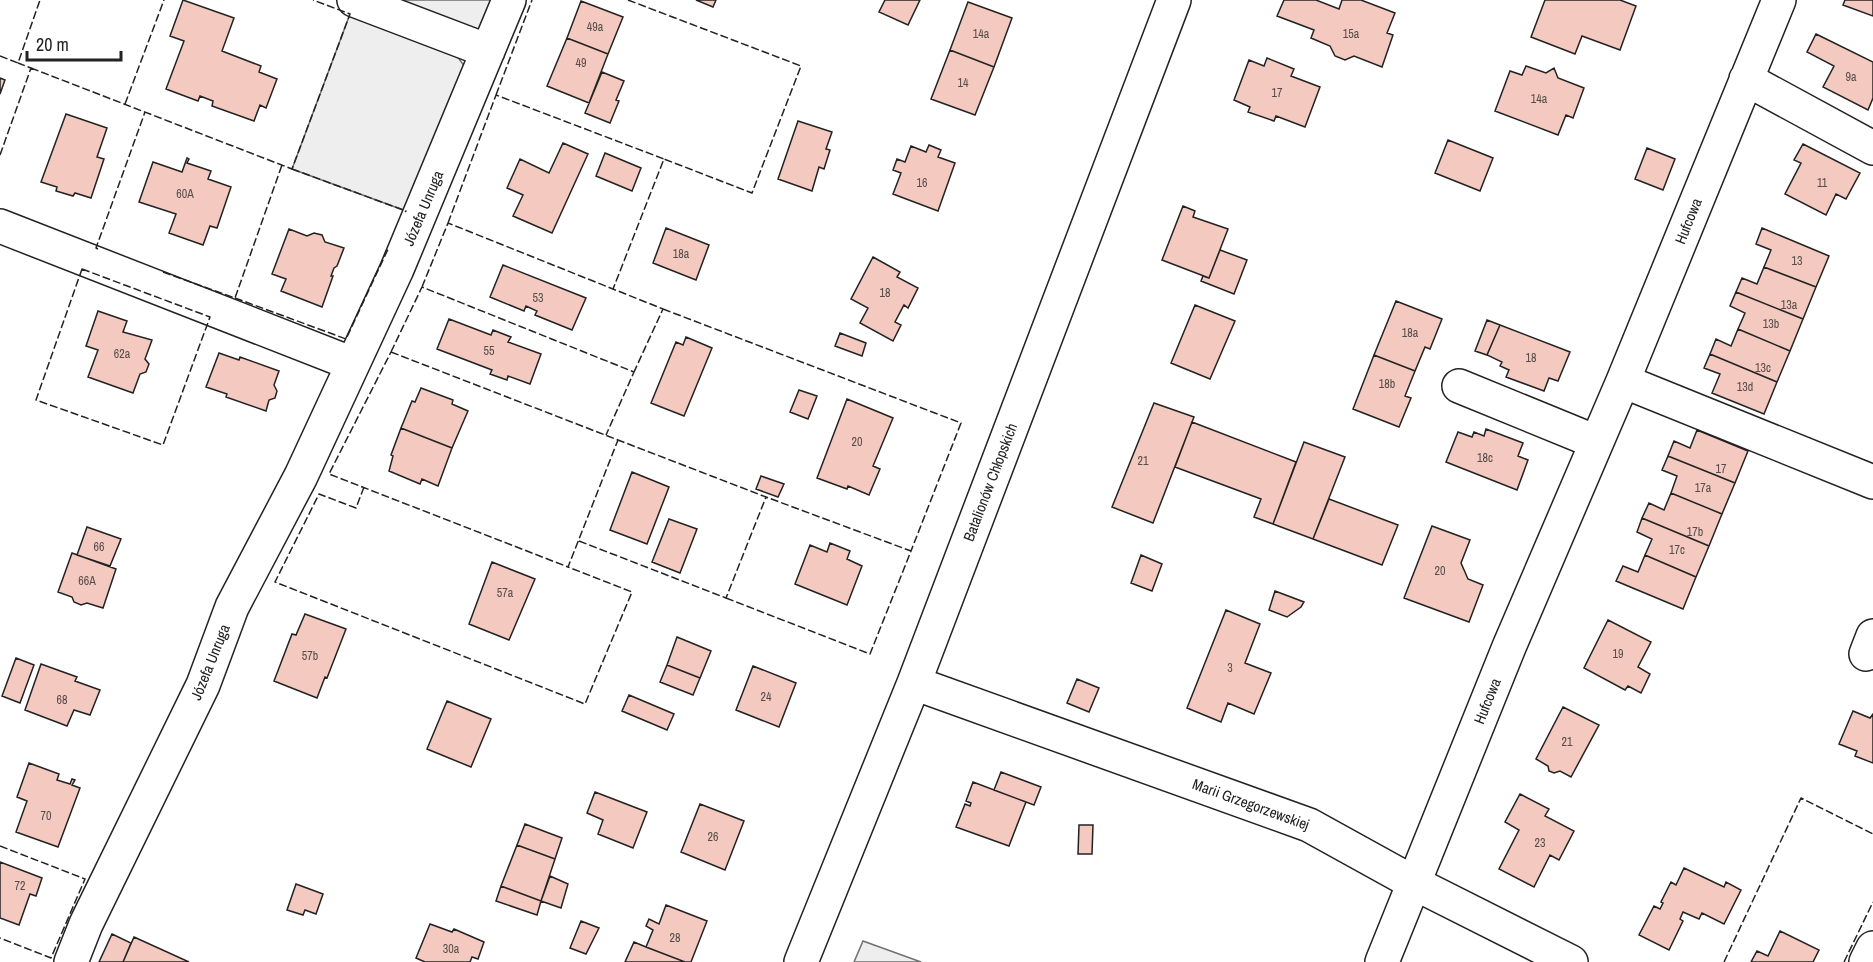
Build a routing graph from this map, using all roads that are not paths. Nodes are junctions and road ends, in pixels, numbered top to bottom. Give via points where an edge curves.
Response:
1 (354, 0) edge
2 (509, 0) edge
3 (1174, 0) edge
4 (1779, 0) edge
5 (488, 51) junction
6 (1746, 79) junction
7 (1873, 148) edge
8 (0, 225) edge
9 (353, 364) junction
10 (1623, 381) junction
11 (1459, 386) dead end
12 (1596, 442) junction
13 (1873, 482) edge
14 (914, 683) junction
15 (1414, 883) junction
16 (1873, 948) edge
17 (71, 962) edge
18 (801, 962) edge
19 (1382, 962) edge
20 (1571, 962) edge
21 (1866, 962) edge

1 - 5 street
2 - 5 street, Józefa Unruga
3 - 14 street, Batalionów Chłopskich
4 - 6 street, Hufcowa
5 - 9 street, Józefa Unruga
6 - 7 street
6 - 10 street, Hufcowa
8 - 9 street
9 - 17 street, Józefa Unruga via 301,476 232,607 202,685
10 - 12 street, Hufcowa
10 - 13 street
11 - 12 street
12 - 15 street, Hufcowa
14 - 15 street, Marii Grzegorzewskiej via 1309,825
14 - 18 street, Batalionów Chłopskich
15 - 19 street, Hufcowa
15 - 20 street, Marii Grzegorzewskiej
16 - 21 street

